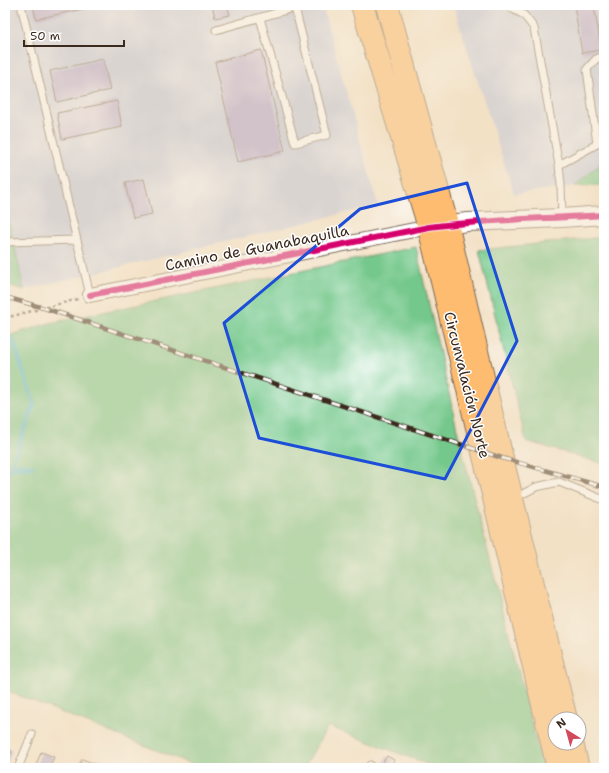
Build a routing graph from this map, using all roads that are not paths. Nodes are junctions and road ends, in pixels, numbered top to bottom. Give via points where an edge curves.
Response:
1 (22, 5) edge
2 (304, 5) edge
3 (362, 5) edge
4 (387, 5) edge
5 (295, 8) junction
6 (511, 8) dead end
7 (260, 18) junction
8 (216, 30) dead end
9 (604, 56) edge
10 (604, 136) edge
11 (597, 144) junction
12 (559, 165) junction
13 (604, 215) edge
14 (562, 218) junction
15 (438, 226) junction
16 (77, 240) junction
17 (5, 242) edge
18 (90, 295) joint
19 (512, 500) junction
20 (604, 500) edge
21 (564, 711) edge
22 (32, 734) dead end
23 (574, 751) edge
24 (18, 768) edge
25 (558, 768) edge
26 (578, 768) edge

1 - 16 lane
2 - 5 lane
3 - 15 highway, Circunvalación Norte
4 - 15 highway, Circunvalación Norte
5 - 7 lane
5 - 7 lane via 327,135 295,143
6 - 12 lane via 524,15 534,28
7 - 8 lane
9 - 11 lane via 596,59 587,69
10 - 11 lane
11 - 12 lane
12 - 14 lane
13 - 14 street, Camino de Guanabaquilla
14 - 15 street, Camino de Guanabaquilla via 468,222
15 - 18 street, Camino de Guanabaquilla
15 - 19 highway, Circunvalación Norte
15 - 25 highway, Circunvalación Norte via 485,460
16 - 17 lane
16 - 18 lane
19 - 20 lane via 536,487 559,482
19 - 21 highway, Circunvalación Norte
22 - 24 lane
23 - 26 highway

